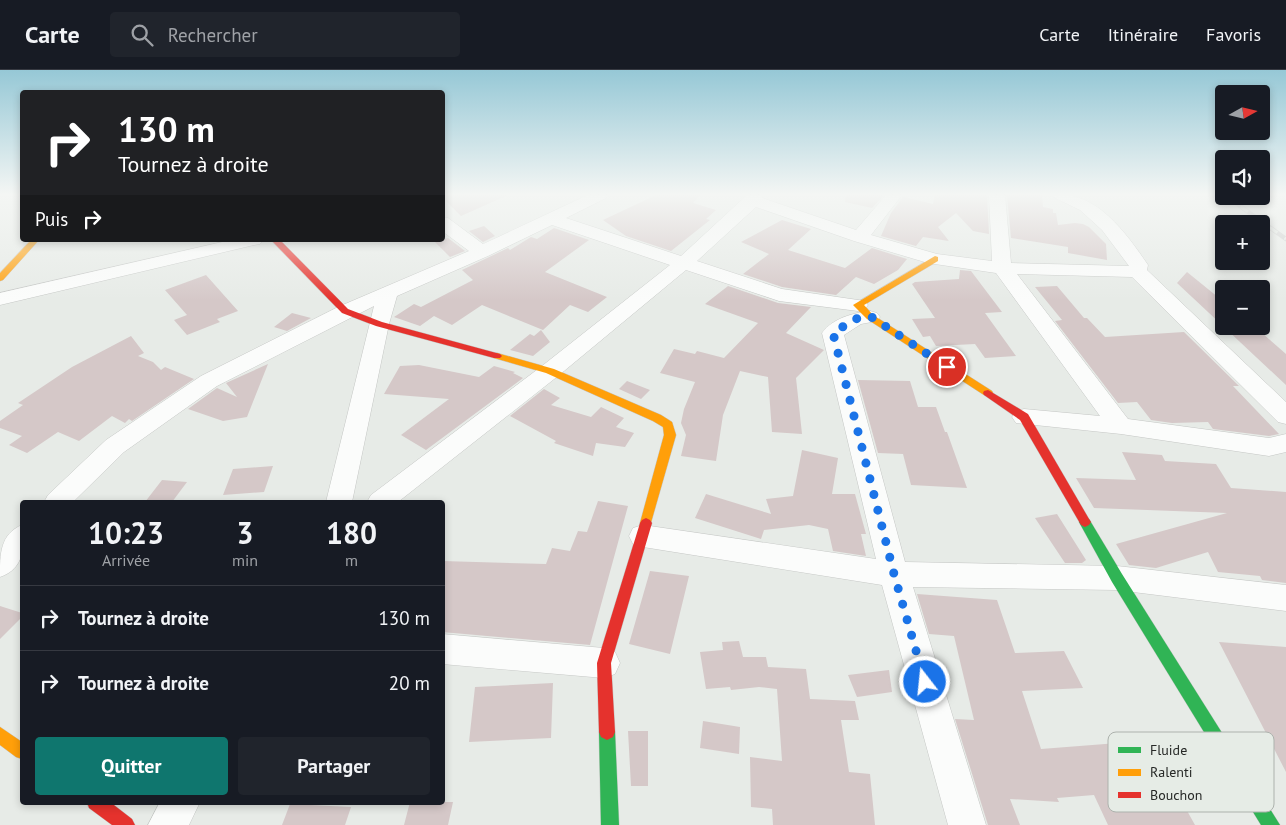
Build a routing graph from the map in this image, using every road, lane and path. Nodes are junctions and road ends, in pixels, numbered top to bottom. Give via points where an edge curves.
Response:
1 (453, 230) edge
2 (528, 230) edge
3 (586, 230) edge
4 (719, 230) edge
5 (842, 230) edge
6 (865, 230) edge
7 (999, 230) edge
8 (1111, 230) edge
9 (860, 237) junction
10 (32, 242) edge
11 (245, 242) edge
12 (277, 242) edge
13 (482, 252) junction
14 (935, 259) junction
15 (685, 262) junction
16 (1002, 268) junction
17 (1137, 271) junction
18 (0, 278) edge
19 (388, 293) junction
20 (0, 299) edge
21 (346, 311) junction
22 (864, 311) junction
23 (379, 324) junction
24 (550, 371) junction
25 (1286, 416) edge
26 (1024, 417) junction
27 (1121, 426) junction
28 (1286, 443) edge
29 (59, 500) edge
30 (339, 500) edge
31 (383, 500) edge
32 (643, 536) junction
33 (20, 540) edge
34 (0, 565) edge
35 (894, 574) junction
36 (1117, 578) junction
37 (1286, 598) edge
38 (445, 649) edge
39 (604, 662) junction
40 (1213, 732) edge
41 (0, 735) edge
42 (20, 750) edge
43 (99, 805) edge
44 (180, 805) edge
45 (1263, 812) edge
46 (126, 825) edge
47 (167, 825) edge
48 (610, 825) edge
49 (967, 825) edge
50 (1271, 825) edge

1 - 13 street
2 - 13 street
3 - 15 street
4 - 15 street
5 - 9 street
6 - 9 street
7 - 16 street
8 - 17 street via 1139,265
9 - 14 street
10 - 18 street
11 - 20 street
12 - 21 street
13 - 19 street
14 - 16 street
14 - 22 street
15 - 22 street via 779,295
15 - 24 street
16 - 17 street
16 - 27 street
17 - 25 street
19 - 21 street
19 - 23 street
21 - 23 street
21 - 29 street via 209,381 115,446
22 - 26 street
22 - 35 street via 833,333
23 - 24 street
23 - 30 street
24 - 31 street
24 - 32 street via 668,425 670,435
26 - 27 street
26 - 36 street
27 - 28 street via 1269,447
32 - 35 street
32 - 39 street
33 - 34 street
35 - 36 street
35 - 49 street
36 - 37 street
36 - 40 street
38 - 39 street
39 - 48 street
41 - 42 street
43 - 46 street
44 - 47 street
45 - 50 street

